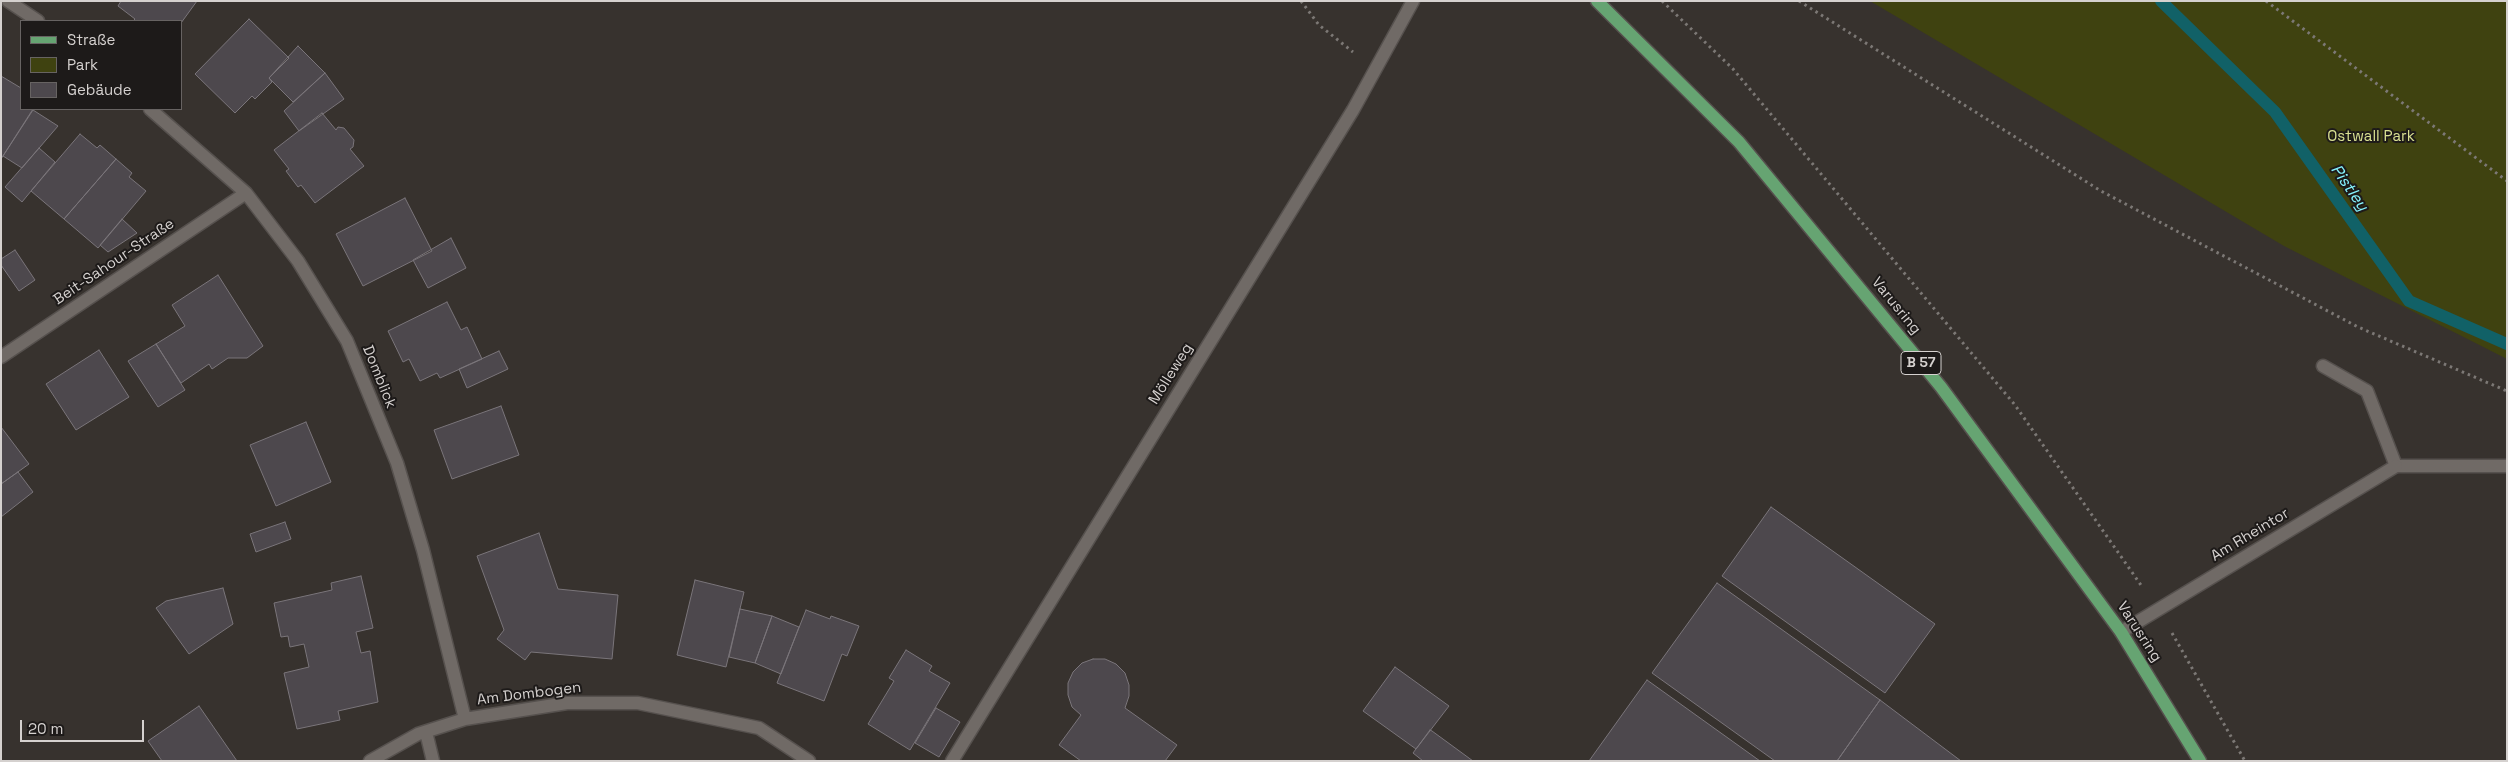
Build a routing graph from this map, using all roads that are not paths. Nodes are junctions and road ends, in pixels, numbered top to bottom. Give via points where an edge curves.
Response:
1 (8, 1) edge
2 (1413, 1) edge
3 (1597, 1) edge
4 (36, 20) edge
5 (151, 110) edge
6 (246, 193) junction
7 (1, 358) edge
8 (2323, 366) dead end
9 (2396, 466) junction
10 (2507, 466) edge
11 (2121, 632) junction
12 (465, 719) junction
13 (426, 732) junction
14 (370, 761) edge
15 (433, 761) edge
16 (809, 761) edge
17 (952, 761) edge
18 (2200, 761) edge

1 - 4 street
2 - 17 street, Mölleweg via 1353,110
3 - 11 main road, Varusring / B 57 via 1745,149 1941,387
5 - 6 street, Domblick
6 - 7 street, Beit-Sahour-Straße
6 - 12 street, Domblick via 298,261 351,350 397,463 423,550
8 - 9 street via 2367,391
9 - 10 street
9 - 11 street, Am Rheintor
11 - 18 main road, Varusring / B 57
12 - 13 street, Am Dombogen
12 - 16 street, Am Dombogen via 568,703 638,703 759,728
13 - 14 street, Am Dombogen
13 - 15 street

